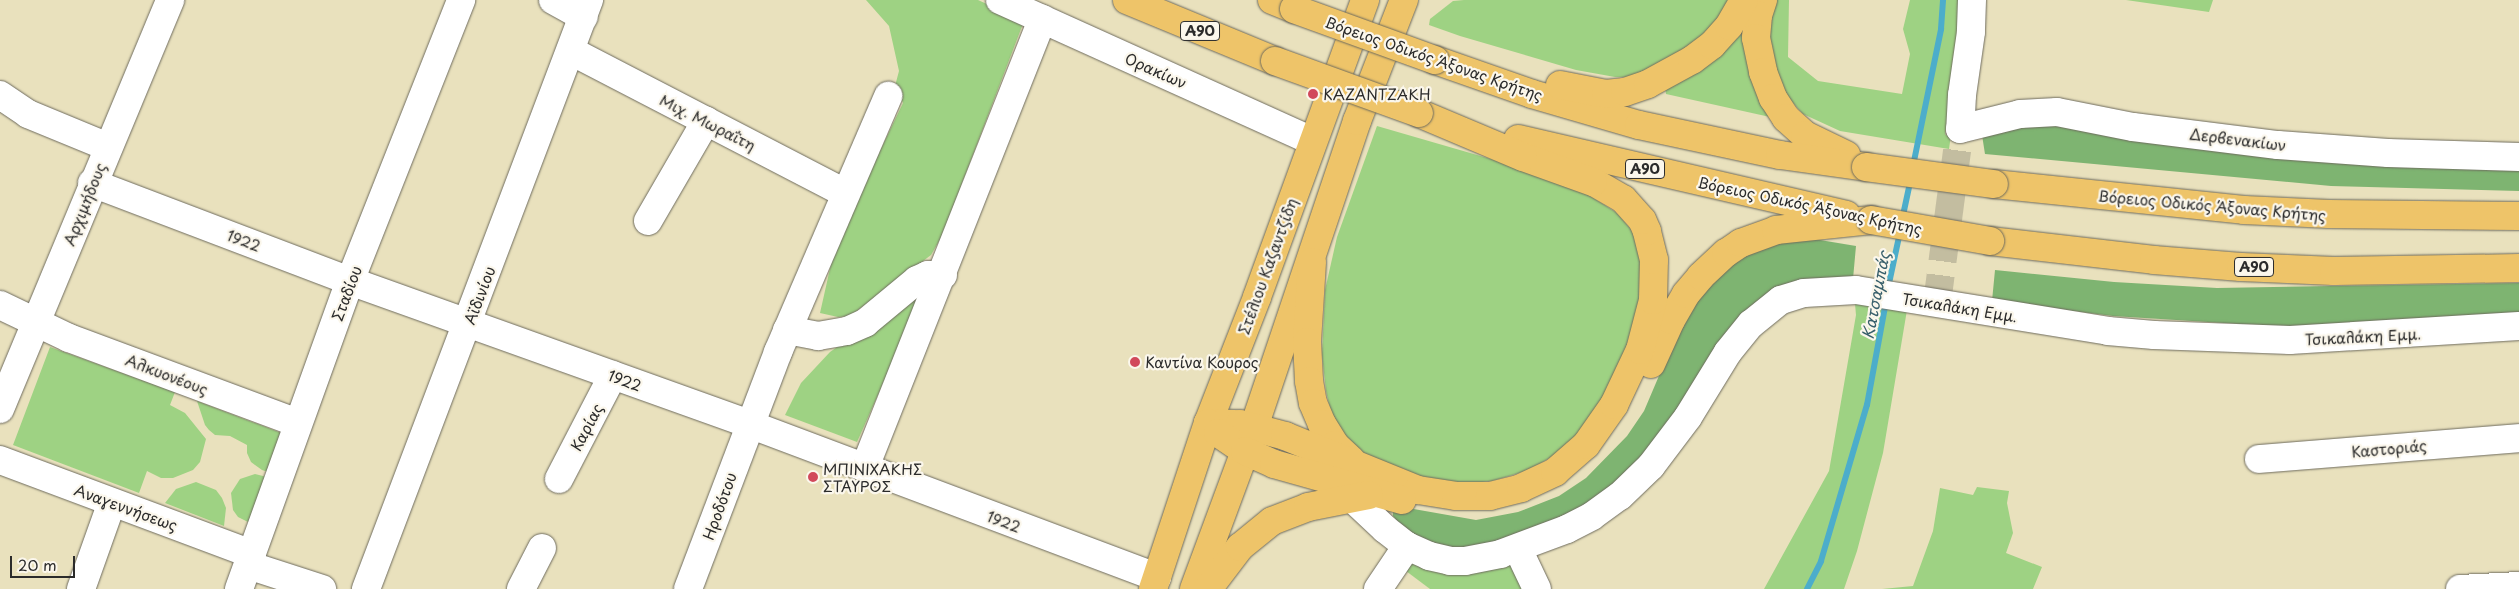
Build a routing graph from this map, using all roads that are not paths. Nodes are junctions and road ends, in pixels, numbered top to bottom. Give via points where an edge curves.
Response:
1 (170, 0) edge
2 (552, 0) edge
3 (1000, 0) edge
4 (1127, 0) edge
5 (1365, 0) edge
6 (1404, 0) edge
7 (1744, 0) edge
8 (1763, 0) edge
9 (1972, 0) edge
10 (457, 1) edge
11 (1283, 4) edge
12 (586, 9) edge
13 (1042, 19) junction
14 (571, 51) junction
15 (1463, 70) junction
16 (0, 95) edge
17 (888, 96) dead end
18 (1419, 113) junction
19 (706, 121) junction
20 (1312, 141) junction
21 (108, 147) junction
22 (2519, 157) edge
23 (1866, 167) junction
24 (92, 183) junction
25 (845, 193) junction
26 (2519, 216) edge
27 (1871, 220) junction
28 (648, 221) dead end
29 (1312, 262) junction
30 (2519, 268) edge
31 (943, 275) junction
32 (350, 281) junction
33 (0, 304) edge
34 (37, 321) junction
35 (468, 323) junction
36 (2519, 326) edge
37 (787, 330) junction
38 (613, 376) junction
39 (0, 409) edge
40 (298, 423) junction
41 (1208, 423) junction
42 (749, 424) junction
43 (2519, 438) edge
44 (1250, 439) junction
45 (2259, 459) dead end
46 (0, 460) edge
47 (865, 467) junction
48 (1360, 468) junction
49 (559, 479) dead end
50 (1365, 496) junction
51 (112, 502) junction
52 (1407, 546) junction
53 (542, 548) dead end
54 (1518, 548) junction
55 (246, 569) edge
56 (1155, 583) edge
57 (2519, 586) edge
58 (81, 589) edge
59 (322, 589) edge
60 (366, 589) edge
61 (522, 589) edge
62 (688, 589) edge
63 (1194, 589) edge
64 (1208, 589) edge
65 (1378, 589) edge
66 (1537, 589) edge
67 (2460, 589) edge

1 - 21 street, Αρχιμήδους
2 - 12 street
3 - 13 street, Ορακίων
4 - 18 main road, Βόρειος Οδικός Άξονας Κρήτης / Α90, bridge via 1275,61
5 - 20 main road, Στέλιου Καζαντζίδη
6 - 29 main road via 1357,121
7 - 15 main road via 1724,32 1705,51 1665,76 1625,92 1599,94 1526,77
8 - 23 main road via 1757,21 1757,49 1766,84 1778,108 1805,135
9 - 22 street, Δερβενακίων via 1960,129 2020,114 2057,112 2133,127 2278,145 2388,153
10 - 32 street, Σταδίου
11 - 15 main road, Βόρειος Οδικός Άξονας Κρήτης, bridge
12 - 14 street, Αϊδινίου
13 - 20 street, Ορακίων
13 - 31 street
14 - 19 street, Μιχ. Μωραΐτη
14 - 35 street, Αϊδινίου
15 - 23 main road, Βόρειος Οδικός Άξονας Κρήτης via 1639,125 1780,155
16 - 21 street via 28,114
17 - 25 street, Ηροδότου
18 - 27 main road, Βόρειος Οδικός Άξονας Κρήτης / Α90 via 1555,149
18 - 48 main road via 1523,157 1593,182 1623,199 1642,220 1647,231 1654,260 1654,300 1640,350 1614,405 1586,445 1555,472 1521,488 1490,496 1456,496 1418,490
19 - 25 street, Μιχ. Μωραΐτη
19 - 28 street
20 - 41 main road, Στέλιου Καζαντζίδη via 1258,297
21 - 24 street, Αρχιμήδους
23 - 26 main road, Βόρειος Οδικός Άξονας Κρήτης, bridge via 2244,210
24 - 32 street, 1922
24 - 34 street, Αρχιμήδους
25 - 37 street, Ηροδότου
27 - 30 main road, Βόρειος Οδικός Άξονας Κρήτης / Α90, bridge via 1990,241 2154,260 2334,271
27 - 50 main road via 1760,234 1726,253 1701,276 1675,311 1626,418 1595,456 1540,496 1485,510 1440,508
29 - 44 main road
29 - 48 main road via 1307,342 1313,403 1335,445
31 - 37 street via 928,275 917,280 865,323 847,331 818,336
31 - 47 street
32 - 35 street, 1922
32 - 40 street, Σταδίου
33 - 34 street, Αλκυονέους
34 - 39 street, Αρχιμήδους
34 - 40 street, Αλκυονέους via 69,338
35 - 38 street, 1922
35 - 60 street, Αϊδινίου
36 - 54 street, Τσικαλάκη Εμμ. via 2290,340 2154,335 2108,331 1856,290 1804,293 1781,300 1741,335 1662,454 1631,486 1585,520
37 - 42 street, Ηροδότου
38 - 42 street, 1922
38 - 49 street, Καρίας
40 - 55 street, Σταδίου
41 - 44 main road via 1218,433
41 - 56 main road, Στέλιου Καζαντζίδη
42 - 47 street, 1922
42 - 62 street, Ηροδότου
43 - 45 street, Καστοριάς
44 - 48 main road via 1285,436
44 - 50 main road via 1274,464
44 - 63 main road
46 - 51 street, Αναγεννήσεως
47 - 56 street, 1922
50 - 52 street, Τσικαλάκη Εμμ. via 1384,529
50 - 64 main road via 1308,507 1272,521 1240,547
51 - 55 street, Αναγεννήσεως
51 - 58 street
52 - 54 street, Τσικαλάκη Εμμ. via 1429,556 1458,561
52 - 65 street
53 - 61 street
54 - 66 street
55 - 59 street, Αναγεννήσεως
57 - 67 street

